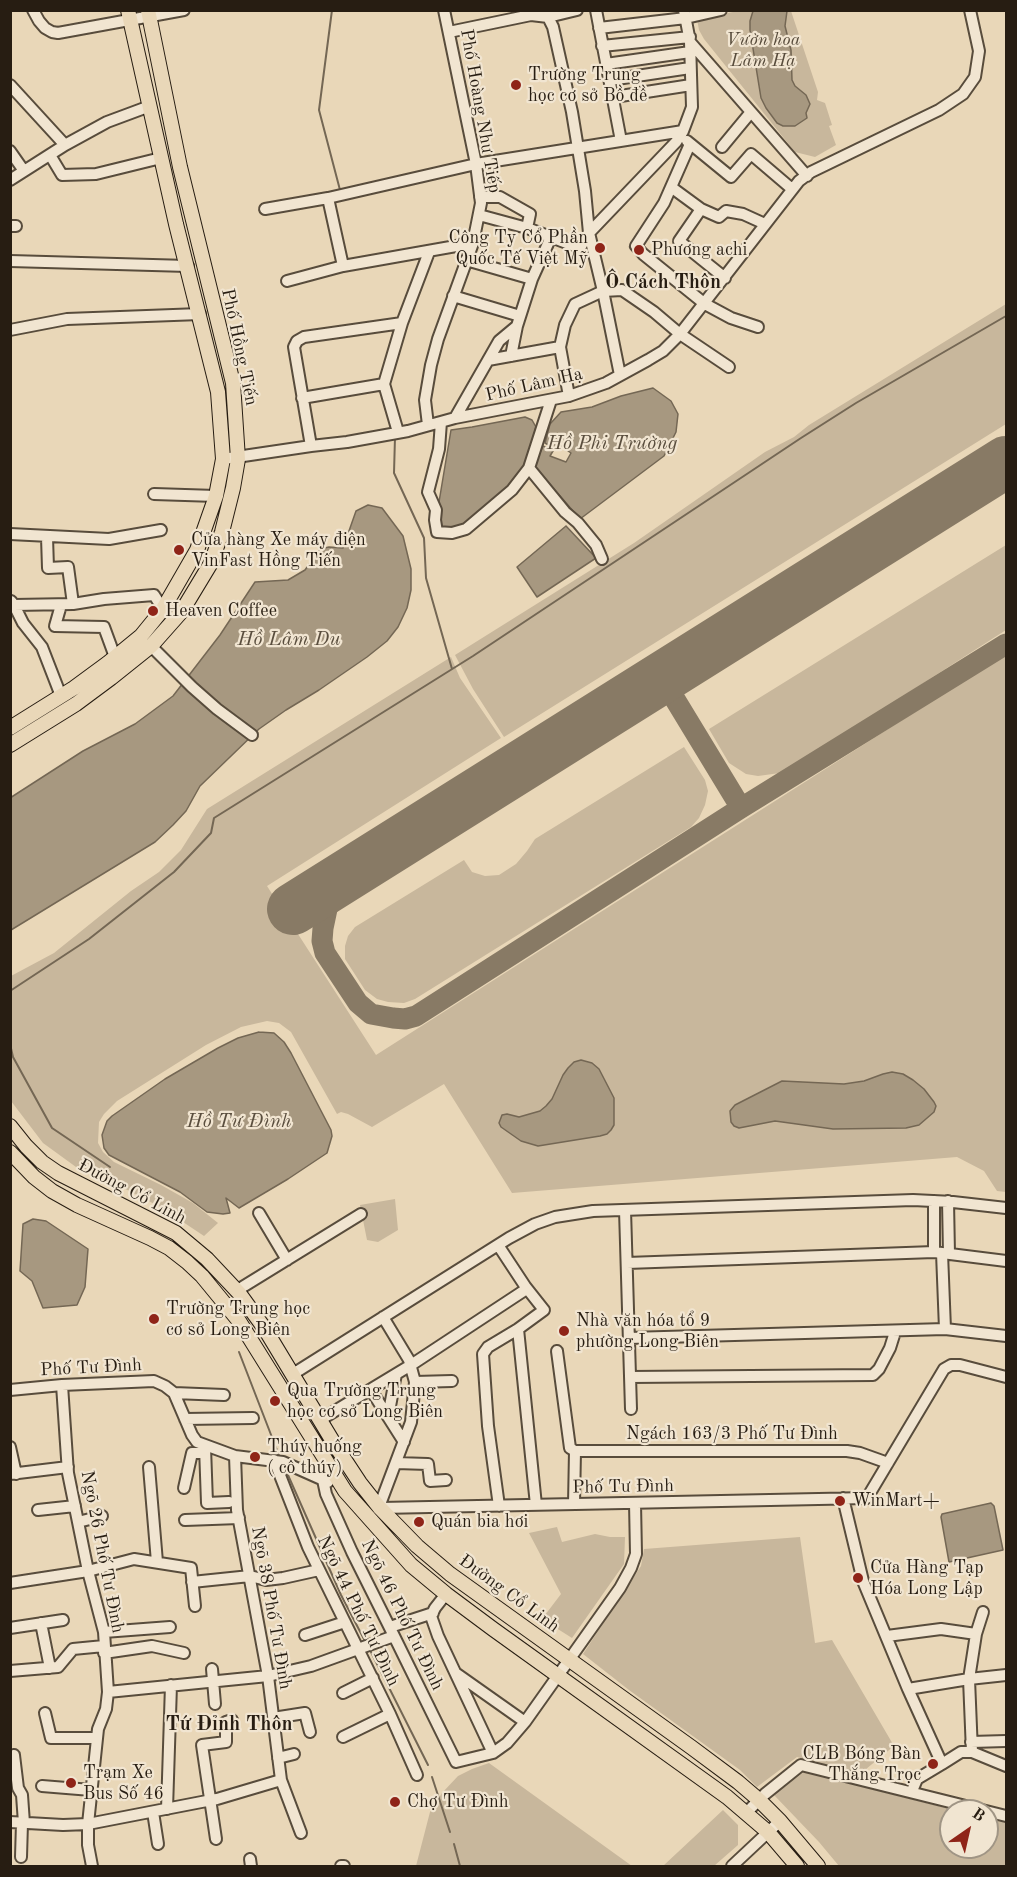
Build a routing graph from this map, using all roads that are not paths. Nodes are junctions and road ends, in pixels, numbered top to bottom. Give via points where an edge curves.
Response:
1 (33, 10) edge
2 (184, 10) edge
3 (444, 10) edge
4 (577, 10) edge
5 (596, 10) edge
6 (721, 10) edge
7 (970, 10) edge
8 (148, 14) edge
9 (685, 14) edge
10 (129, 15) edge
11 (548, 17) junction
12 (599, 28) junction
13 (449, 32) junction
14 (690, 44) junction
15 (602, 46) junction
16 (606, 64) junction
17 (690, 68) junction
18 (610, 80) junction
19 (10, 85) edge
20 (691, 85) junction
21 (614, 97) junction
22 (150, 106) junction
23 (751, 112) junction
24 (681, 133) junction
25 (621, 141) junction
26 (690, 144) junction
27 (65, 145) junction
28 (578, 147) junction
29 (722, 147) dead end
30 (10, 152) edge
31 (50, 155) junction
32 (161, 158) junction
33 (476, 164) junction
34 (24, 171) junction
35 (807, 176) junction
36 (10, 180) edge
37 (671, 187) junction
38 (792, 189) junction
39 (480, 197) junction
40 (328, 198) junction
41 (265, 209) dead end
42 (701, 209) junction
43 (479, 215) junction
44 (765, 224) junction
45 (527, 228) junction
46 (589, 233) junction
47 (550, 237) junction
48 (473, 243) junction
49 (429, 252) junction
50 (466, 260) junction
51 (10, 261) edge
52 (188, 266) junction
53 (342, 266) junction
54 (724, 278) junction
55 (532, 279) junction
56 (287, 281) dead end
57 (603, 291) junction
58 (453, 296) junction
59 (705, 304) junction
60 (200, 314) junction
61 (518, 321) junction
62 (402, 323) junction
63 (758, 327) dead end
64 (10, 330) edge
65 (680, 334) junction
66 (560, 347) junction
67 (511, 356) junction
68 (488, 360) junction
69 (729, 368) dead end
70 (620, 375) junction
71 (384, 384) junction
72 (569, 396) junction
73 (302, 398) junction
74 (551, 400) junction
75 (455, 418) junction
76 (441, 422) junction
77 (428, 425) junction
78 (398, 432) junction
79 (311, 446) junction
80 (223, 459) junction
81 (238, 459) junction
82 (529, 468) junction
83 (154, 494) dead end
84 (216, 496) junction
85 (161, 530) dead end
86 (10, 534) edge
87 (47, 537) junction
88 (602, 559) dead end
89 (73, 604) junction
90 (12, 605) edge
91 (61, 606) junction
92 (163, 609) junction
93 (151, 646) junction
94 (115, 657) junction
95 (62, 696) junction
96 (10, 728) edge
97 (252, 735) dead end
98 (10, 745) edge
99 (10, 1126) edge
100 (10, 1152) edge
101 (934, 1201) junction
102 (948, 1201) junction
103 (1006, 1208) edge
104 (625, 1210) junction
105 (259, 1213) dead end
106 (361, 1214) dead end
107 (498, 1245) junction
108 (942, 1253) junction
109 (287, 1260) junction
110 (1006, 1261) edge
111 (627, 1263) junction
112 (525, 1286) junction
113 (236, 1291) junction
114 (383, 1317) junction
115 (265, 1329) junction
116 (518, 1329) junction
117 (945, 1329) junction
118 (895, 1332) junction
119 (1006, 1336) edge
120 (251, 1338) junction
121 (629, 1338) junction
122 (557, 1351) dead end
123 (411, 1365) junction
124 (293, 1374) junction
125 (396, 1374) junction
126 (630, 1377) junction
127 (1006, 1377) edge
128 (452, 1381) dead end
129 (415, 1382) junction
130 (62, 1385) junction
131 (10, 1390) edge
132 (371, 1390) junction
133 (174, 1393) junction
134 (224, 1395) dead end
135 (631, 1409) dead end
136 (388, 1417) junction
137 (253, 1418) dead end
138 (185, 1419) junction
139 (320, 1420) junction
140 (404, 1442) junction
141 (10, 1447) edge
142 (205, 1450) junction
143 (575, 1451) junction
144 (235, 1456) junction
145 (278, 1461) junction
146 (396, 1463) junction
147 (888, 1463) junction
148 (68, 1467) junction
149 (149, 1467) dead end
150 (13, 1474) edge
151 (323, 1480) junction
152 (446, 1480) dead end
153 (184, 1488) dead end
154 (345, 1491) junction
155 (843, 1498) junction
156 (229, 1502) dead end
157 (635, 1503) junction
158 (574, 1504) junction
159 (536, 1505) junction
160 (75, 1506) junction
161 (499, 1506) junction
162 (380, 1508) junction
163 (38, 1510) dead end
164 (102, 1516) dead end
165 (239, 1518) junction
166 (185, 1520) dead end
167 (78, 1522) junction
168 (157, 1562) junction
169 (319, 1570) junction
170 (88, 1571) junction
171 (250, 1576) junction
172 (192, 1582) junction
173 (10, 1583) edge
174 (446, 1594) junction
175 (195, 1606) dead end
176 (983, 1612) dead end
177 (433, 1613) junction
178 (63, 1620) dead end
179 (345, 1622) junction
180 (41, 1623) junction
181 (170, 1627) dead end
182 (10, 1628) edge
183 (392, 1631) junction
184 (104, 1632) junction
185 (976, 1634) junction
186 (305, 1635) dead end
187 (887, 1636) junction
188 (364, 1647) junction
189 (104, 1649) junction
190 (184, 1653) dead end
191 (570, 1660) junction
192 (50, 1668) junction
193 (10, 1671) edge
194 (457, 1674) junction
195 (213, 1675) junction
196 (268, 1676) junction
197 (558, 1676) junction
198 (1006, 1676) edge
199 (373, 1678) junction
200 (969, 1679) junction
201 (171, 1685) junction
202 (908, 1689) junction
203 (108, 1692) junction
204 (343, 1693) dead end
205 (215, 1704) dead end
206 (45, 1713) dead end
207 (390, 1714) junction
208 (273, 1718) junction
209 (232, 1720) dead end
210 (525, 1722) junction
211 (309, 1732) dead end
212 (343, 1737) dead end
213 (97, 1738) junction
214 (1006, 1741) edge
215 (971, 1747) junction
216 (493, 1753) junction
217 (294, 1754) dead end
218 (14, 1755) dead end
219 (278, 1758) junction
220 (942, 1764) junction
221 (1006, 1766) edge
222 (417, 1775) dead end
223 (281, 1780) junction
224 (42, 1786) dead end
225 (91, 1790) junction
226 (912, 1791) junction
227 (759, 1800) junction
228 (210, 1801) junction
229 (167, 1809) junction
230 (153, 1812) junction
231 (747, 1812) junction
232 (1006, 1816) edge
233 (780, 1821) junction
234 (19, 1822) edge
235 (88, 1824) junction
236 (768, 1832) junction
237 (301, 1833) dead end
238 (216, 1839) dead end
239 (158, 1844) dead end
240 (21, 1857) dead end
241 (92, 1866) edge
242 (732, 1866) edge
243 (797, 1866) edge
244 (818, 1866) edge

1 - 10 street via 45,28 58,33
2 - 8 street
3 - 13 street, Phố Hoàng Như Tiếp
4 - 11 street
5 - 12 street
6 - 9 street
7 - 35 street, Phố Lâm Hạ via 979,51 975,77 963,94
8 - 10 street
8 - 81 main road, Phố Hồng Tiến via 177,156 233,383
9 - 12 street
9 - 14 street
10 - 22 main road, Phố Hồng Tiến
11 - 13 street via 531,15
11 - 28 street
12 - 15 street
13 - 33 street, Phố Hoàng Như Tiếp
14 - 15 street
14 - 16 street
14 - 17 street
14 - 23 street
15 - 16 street
16 - 18 street
17 - 18 street
17 - 20 street
18 - 21 street
19 - 27 street
20 - 21 street
20 - 24 street via 692,107
21 - 25 street
22 - 27 street via 106,122
22 - 32 main road, Phố Hồng Tiến
23 - 29 street
23 - 35 street
24 - 25 street
24 - 26 street
24 - 46 street
25 - 28 street
26 - 37 street
26 - 38 street via 731,177 751,154
27 - 31 street
28 - 33 street
28 - 46 street
30 - 34 street
31 - 32 street via 62,175 96,174
31 - 34 street
32 - 52 main road, Phố Hồng Tiến
33 - 39 street, Phố Hoàng Như Tiếp
33 - 40 street
34 - 36 street
35 - 38 street, Phố Lâm Hạ
37 - 42 street
37 - 59 street via 636,246
38 - 44 street, Phố Lâm Hạ
39 - 43 street, Phố Hoàng Như Tiếp
39 - 45 street via 500,197 530,214
40 - 41 street
40 - 53 street
42 - 44 street via 720,217 726,211 743,214
42 - 54 street via 679,241
43 - 45 street
43 - 48 street, Phố Hoàng Như Tiếp
44 - 54 street, Phố Lâm Hạ
45 - 47 street
46 - 47 street via 580,248
46 - 57 street
47 - 55 street
48 - 49 street
48 - 50 street, Phố Hoàng Như Tiếp
49 - 53 street
49 - 62 street
50 - 55 street
50 - 58 street, Phố Hoàng Như Tiếp
51 - 52 street
52 - 60 main road, Phố Hồng Tiến
53 - 56 street
54 - 59 street, Phố Lâm Hạ
55 - 61 street
57 - 65 street via 622,290
57 - 66 street via 575,304
57 - 70 street
58 - 61 street
58 - 77 street, Phố Hoàng Như Tiếp via 428,378
59 - 63 street
59 - 65 street, Phố Lâm Hạ
60 - 64 street via 68,319
60 - 80 main road, Phố Hồng Tiến via 218,392
61 - 67 street
61 - 68 street
62 - 71 street
62 - 73 street via 297,341 294,347
65 - 69 street
65 - 70 street, Phố Lâm Hạ via 663,351
66 - 67 street
66 - 72 street
67 - 68 street
68 - 75 street
70 - 72 street, Phố Lâm Hạ
71 - 73 street
71 - 78 street
72 - 74 street, Phố Lâm Hạ
73 - 79 street
74 - 75 street, Phố Lâm Hạ
74 - 82 street
75 - 76 street, Phố Lâm Hạ
76 - 77 street, Phố Lâm Hạ
76 - 82 street via 428,492 436,510 437,532 466,529 512,490
77 - 78 street, Phố Lâm Hạ
78 - 79 street, Phố Lâm Hạ
79 - 81 street, Phố Lâm Hạ
80 - 81 street, Phố Lâm Hạ
80 - 84 main road, Phố Hồng Tiến
81 - 93 main road, Phố Hồng Tiến via 230,504 211,563 182,611
82 - 88 street via 596,545
83 - 84 street
84 - 92 main road, Phố Hồng Tiến via 197,550
85 - 87 street via 109,538
86 - 87 street
87 - 89 street via 48,568 68,567
89 - 91 street
89 - 92 street via 154,596
90 - 91 street
90 - 95 street via 42,647
91 - 94 street via 55,626 104,627
92 - 94 main road, Phố Hồng Tiến via 141,636
93 - 97 street via 192,687
93 - 98 main road, Phố Hồng Tiến via 76,704
94 - 95 main road, Phố Hồng Tiến
95 - 96 main road, Phố Hồng Tiến
99 - 113 main road, Đường Cổ Linh via 42,1162 58,1173 176,1233
100 - 120 main road, Đường Cổ Linh via 52,1191 170,1248 226,1304
101 - 102 street
101 - 104 street
101 - 108 street
102 - 103 street
102 - 108 street
104 - 107 street via 555,1217
104 - 111 street
105 - 109 street
106 - 109 street
107 - 112 street
107 - 114 street
108 - 110 street
108 - 111 street
108 - 117 street
109 - 113 street
111 - 121 street
112 - 116 street via 544,1310
112 - 123 street via 525,1290
113 - 115 main road, Đường Cổ Linh
114 - 123 street
114 - 124 street
115 - 120 main road
115 - 124 main road, Đường Cổ Linh
116 - 159 street
116 - 161 street via 485,1350 483,1361
117 - 118 street
117 - 119 street
118 - 121 street
118 - 126 street via 885,1359 873,1375
120 - 154 main road, Đường Cổ Linh
121 - 126 street
122 - 143 street via 570,1448
123 - 125 street
123 - 129 street
124 - 139 main road, Đường Cổ Linh
125 - 132 street
125 - 136 street
126 - 135 street
127 - 147 street via 960,1365 944,1369
128 - 129 street
129 - 140 street via 411,1422
130 - 131 street, Phố Tư Đình
130 - 133 street, Phố Tư Đình via 154,1381
130 - 148 street, Ngõ 26 Phố Tư Đình
132 - 136 street
132 - 139 street
133 - 134 street
133 - 138 street
136 - 140 street
137 - 138 street
138 - 142 street
139 - 162 main road, Đường Cổ Linh
140 - 146 street
141 - 150 street
142 - 144 street
142 - 153 street via 192,1454
142 - 156 street via 207,1503
143 - 147 street, Ngách 163/3 Phố Tư Đình via 847,1451
143 - 158 street
144 - 145 street
144 - 165 street, Ngõ 38 Phố Tư Đình
145 - 151 street
145 - 169 street, Ngõ 44 Phố Tư Đình
146 - 152 street via 428,1464 430,1481
146 - 162 street
147 - 155 street, Phố Tư Đình via 867,1498
148 - 150 street
148 - 160 street, Ngõ 26 Phố Tư Đình
149 - 168 street
151 - 154 street
151 - 183 street, Ngõ 46 Phố Tư Đình via 352,1552
154 - 174 main road, Đường Cổ Linh via 411,1565
155 - 157 street, Phố Tư Đình
155 - 187 street via 863,1581
157 - 158 street, Phố Tư Đình
157 - 191 street via 637,1546 631,1568
158 - 159 street, Phố Tư Đình
159 - 161 street, Phố Tư Đình
160 - 163 street
160 - 167 street, Ngõ 26 Phố Tư Đình
161 - 162 street, Phố Tư Đình
162 - 191 main road, Đường Cổ Linh via 450,1574
164 - 167 street
165 - 166 street
165 - 171 street, Ngõ 38 Phố Tư Đình
167 - 170 street, Ngõ 26 Phố Tư Đình
168 - 170 street via 134,1559
168 - 172 street via 190,1568
169 - 171 street via 266,1580
169 - 179 street, Ngõ 44 Phố Tư Đình
170 - 173 street
170 - 184 street, Ngõ 26 Phố Tư Đình
171 - 172 street
171 - 196 street, Ngõ 38 Phố Tư Đình
172 - 175 street
174 - 177 street
174 - 197 main road, Đường Cổ Linh
176 - 185 street
177 - 183 street
177 - 194 street via 438,1636
178 - 180 street
179 - 186 street
179 - 188 street, Ngõ 44 Phố Tư Đình
180 - 182 street
180 - 192 street
181 - 184 street
183 - 188 street
183 - 216 street, Ngõ 46 Phố Tư Đình via 456,1762
184 - 189 street, Ngõ 26 Phố Tư Đình
185 - 187 street via 941,1629
185 - 200 street
187 - 202 street
188 - 196 street
188 - 199 street, Ngõ 44 Phố Tư Đình
189 - 190 street via 152,1646
189 - 192 street via 73,1648 58,1667
189 - 203 street, Ngõ 26 Phố Tư Đình
191 - 197 street
191 - 227 main road, Đường Cổ Linh
192 - 193 street
194 - 210 street
194 - 216 street
195 - 196 street
195 - 201 street
195 - 205 street
196 - 208 street, Ngõ 38 Phố Tư Đình
197 - 210 street
197 - 231 main road, Đường Cổ Linh
198 - 200 street
199 - 204 street
199 - 207 street, Ngõ 44 Phố Tư Đình
200 - 202 street
200 - 215 street
201 - 203 street
201 - 229 street
202 - 220 street
203 - 213 street, Ngõ 26 Phố Tư Đình
206 - 213 street via 51,1738
207 - 212 street
207 - 222 street, Ngõ 44 Phố Tư Đình
208 - 211 street via 305,1713
208 - 219 street, Ngõ 38 Phố Tư Đình
209 - 228 street via 226,1722 226,1742 202,1745
210 - 216 street
213 - 225 street, Ngõ 26 Phố Tư Đình
214 - 215 street
215 - 220 street
215 - 221 street
217 - 219 street
218 - 234 street via 22,1795
219 - 223 street, Ngõ 38 Phố Tư Đình
220 - 226 street via 917,1779
223 - 228 street
223 - 237 street, Ngõ 38 Phố Tư Đình
224 - 225 street
225 - 235 street, Ngõ 26 Phố Tư Đình
226 - 227 street via 801,1765
226 - 232 street
227 - 231 street
227 - 233 main road, Đường Cổ Linh
228 - 229 street
228 - 238 street
229 - 230 street
230 - 235 street
230 - 239 street
231 - 236 main road, Đường Cổ Linh
233 - 236 street
233 - 244 main road, Đường Cổ Linh
234 - 235 street
234 - 240 street
235 - 241 street, Ngõ 26 Phố Tư Đình
236 - 242 street
236 - 243 main road, Đường Cổ Linh

